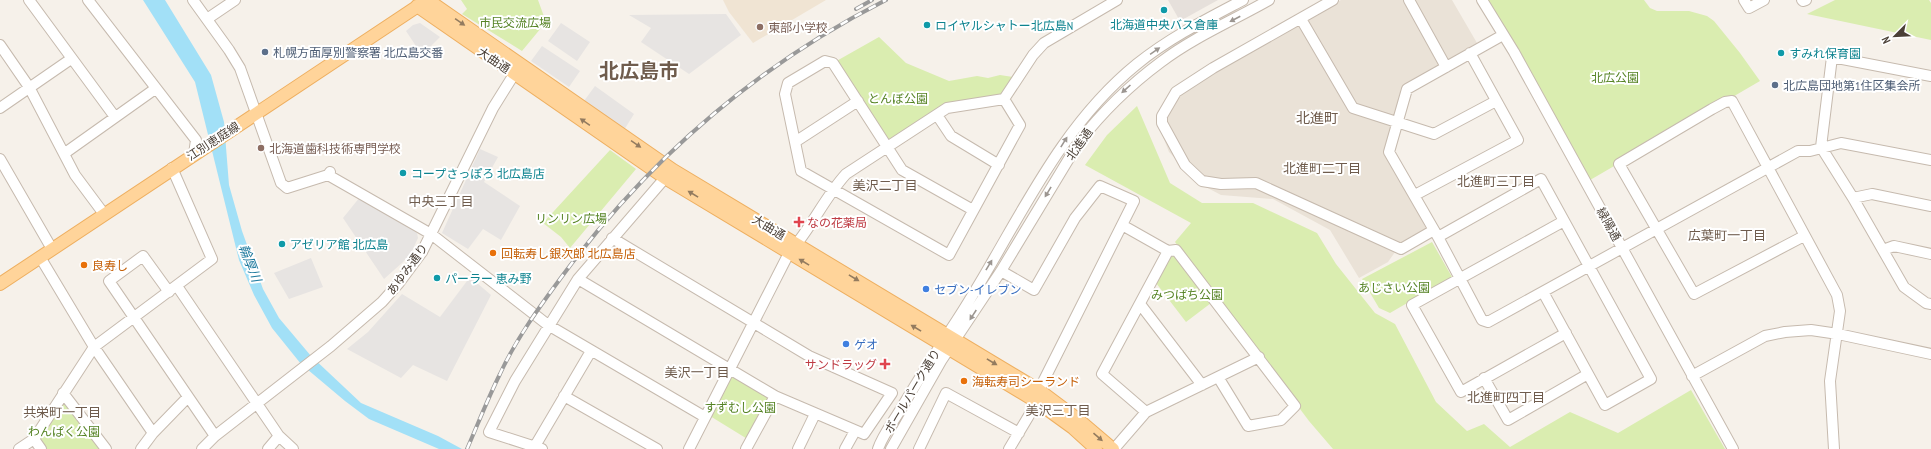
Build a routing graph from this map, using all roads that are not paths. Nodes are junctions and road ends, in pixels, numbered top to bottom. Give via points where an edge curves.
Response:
1 (29, 0) edge
2 (88, 0) edge
3 (193, 0) edge
4 (235, 0) edge
5 (1117, 0) edge
6 (1243, 0) edge
7 (1269, 0) edge
8 (1333, 0) edge
9 (1409, 0) edge
10 (1482, 0) edge
11 (1744, 0) edge
12 (1764, 0) edge
13 (1802, 0) edge
14 (1806, 0) edge
15 (421, 2) edge
16 (1104, 3) edge
17 (207, 19) junction
18 (1301, 19) junction
19 (1503, 35) junction
20 (0, 45) edge
21 (1470, 53) junction
22 (71, 60) junction
23 (1446, 67) junction
24 (518, 69) junction
25 (1931, 76) edge
26 (29, 87) junction
27 (155, 89) junction
28 (1004, 99) junction
29 (858, 101) junction
30 (1496, 101) junction
31 (0, 108) edge
32 (256, 113) junction
33 (937, 115) junction
34 (115, 117) junction
35 (1398, 123) junction
36 (795, 142) junction
37 (888, 147) junction
38 (1821, 147) junction
39 (64, 153) junction
40 (196, 153) junction
41 (0, 159) edge
42 (1931, 160) edge
43 (1000, 165) junction
44 (1768, 166) junction
45 (172, 168) junction
46 (665, 178) junction
47 (832, 188) junction
48 (1414, 195) junction
49 (1853, 198) junction
50 (1931, 206) edge
51 (974, 210) junction
52 (104, 214) junction
53 (1564, 221) junction
54 (1122, 226) junction
55 (1657, 229) junction
56 (431, 234) junction
57 (1436, 234) junction
58 (1804, 236) junction
59 (612, 238) junction
60 (793, 248) junction
61 (1622, 248) junction
62 (52, 249) junction
63 (1883, 250) junction
64 (1168, 251) junction
65 (1931, 254) edge
66 (40, 256) junction
67 (1589, 266) junction
68 (1000, 272) junction
69 (578, 279) junction
70 (1460, 279) junction
71 (0, 284) edge
72 (173, 289) junction
73 (1543, 292) junction
74 (1140, 304) junction
75 (1931, 304) edge
76 (133, 318) junction
77 (753, 324) junction
78 (548, 325) junction
79 (1566, 333) junction
80 (1838, 334) junction
81 (948, 341) junction
82 (94, 347) junction
83 (591, 350) junction
84 (1931, 354) edge
85 (1259, 357) junction
86 (730, 369) junction
87 (1588, 374) junction
88 (1692, 376) junction
89 (1218, 377) junction
90 (1484, 378) junction
91 (1202, 385) junction
92 (63, 393) junction
93 (564, 396) junction
94 (776, 396) junction
95 (1038, 396) junction
96 (188, 397) junction
97 (256, 403) junction
98 (1146, 412) junction
99 (815, 414) junction
100 (705, 417) junction
101 (855, 431) junction
102 (153, 433) junction
103 (1019, 433) junction
104 (215, 436) junction
105 (279, 436) junction
106 (34, 439) junction
107 (538, 448) edge
108 (921, 448) edge
109 (19, 449) edge
110 (41, 449) edge
111 (106, 449) edge
112 (141, 449) edge
113 (202, 449) edge
114 (268, 449) edge
115 (293, 449) edge
116 (657, 449) edge
117 (688, 449) edge
118 (746, 449) edge
119 (798, 449) edge
120 (845, 449) edge
121 (878, 449) edge
122 (891, 449) edge
123 (1010, 449) edge
124 (1096, 449) edge
125 (1114, 449) edge
126 (1733, 449) edge
127 (1834, 449) edge

1 - 22 street
2 - 27 street
3 - 17 street
4 - 17 street
5 - 16 street
81 -> 6 street, 北進通 via 957,320 1029,198 1069,134 1098,100 1157,49
7 -> 68 street, 北進通 via 1162,61 1112,103 1079,142
8 - 18 street
9 - 23 street
10 - 19 street, 緑陽通
11 - 12 street via 1749,8
13 - 14 street
15 - 24 main road, 大曲通
15 - 32 main road, 江別恵庭線
16 - 28 street via 1044,43
17 - 32 street via 240,68
18 - 35 street via 1353,108
18 - 57 street via 1213,68 1176,92 1162,116 1162,123 1185,165 1202,181 1221,184 1256,183 1401,249
19 - 21 street
19 - 61 street, 緑陽通
20 - 26 street
21 - 23 street
21 - 30 street
22 - 26 street
22 - 34 street
23 - 35 street via 1407,89
46 -> 24 main road, 大曲通
24 - 56 street, あゆみ通り via 493,108
24 -> 60 main road, 大曲通
25 - 38 street via 1832,57
26 - 31 street
26 - 39 street
27 - 34 street
27 - 40 street via 196,140
28 - 33 street via 947,108
28 - 43 street via 1020,125
29 - 36 street
29 - 36 street via 833,63 825,61 788,83 785,94
29 - 37 street
30 - 35 street via 1434,134
30 - 48 street via 1518,140
32 - 40 main road, 江別恵庭線
32 - 56 street via 281,183 287,188 329,173
33 - 37 street
33 - 43 street via 950,136
34 - 39 street
35 - 48 street via 1389,152
36 - 47 street via 801,171
37 - 47 street via 846,174
37 - 51 street via 902,170
38 - 42 street via 1841,143
38 - 44 street via 1810,151 1798,151
38 - 49 street
39 - 52 street via 76,175
40 - 45 main road, 江別恵庭線
41 - 62 street
43 - 51 street
44 - 55 street
44 - 55 street via 1732,101 1712,109 1620,164
44 - 58 street
45 - 52 main road, 江別恵庭線
45 - 72 street via 212,259
46 - 59 street
60 -> 46 main road, 大曲通
47 - 51 street via 949,255
47 - 60 street
48 - 57 street
49 - 50 street via 1872,194
49 - 63 street
52 - 62 main road, 江別恵庭線
53 - 57 street via 1541,179
53 - 67 street
53 - 70 street
54 - 64 street
54 - 68 street via 1134,201 1100,186 1075,218 1034,290
54 - 95 street
55 - 58 street via 1694,294
55 - 61 street
56 - 78 street
56 - 97 street, あゆみ通り via 422,252 382,302
57 - 70 street
58 - 80 street via 1837,295 1840,311
59 - 69 street
59 - 77 street
60 - 77 street
60 - 81 main road, 大曲通
61 - 67 street
61 - 88 street, 緑陽通
62 - 66 main road, 江別恵庭線
63 - 65 street via 1894,246
63 - 75 street via 1904,287
64 - 74 street
64 - 85 street via 1176,250
66 - 71 main road, 江別恵庭線
66 - 82 street
67 - 73 street
67 - 87 street via 1651,379 1605,405
68 -> 81 street, 北進通
69 - 78 street
69 - 86 street
70 - 73 street via 1482,320 1488,322
70 - 90 street via 1412,305 1461,392
72 - 76 street
72 - 76 street via 143,256 109,281
72 - 97 street
73 - 79 street
74 - 91 street
74 - 98 street via 1102,374
76 - 82 street
76 - 96 street
77 - 86 street
77 - 101 street via 809,356 892,393 864,434
78 - 83 street
78 - 107 street via 514,381 489,432
79 - 87 street
79 - 90 street
80 - 84 street
80 - 88 street via 1811,330 1765,336
80 - 127 street via 1830,381
81 - 95 main road, 大曲通
81 - 121 street, ボールパーク通り
81 - 122 street, ボールパーク通り
82 - 92 street
82 - 102 street
83 - 93 street
83 - 100 street
85 - 89 street
85 - 89 street via 1295,406 1281,420 1248,426
86 - 94 street
86 - 100 street
87 - 90 street via 1508,420
88 - 126 street, 緑陽通
89 - 91 street
91 - 98 street
92 - 106 street
92 - 111 street
93 - 107 street
93 - 116 street
94 - 99 street
94 - 118 street
95 - 103 street
95 - 124 main road, 大曲通
95 -> 125 main road, 大曲通 via 1079,420
96 - 102 street
96 - 104 street
97 - 104 street
97 - 105 street
98 - 125 street
99 - 101 street
99 - 119 street
100 - 117 street
101 - 120 street
102 - 112 street
103 - 108 street via 946,393
103 - 123 street
104 - 113 street
105 - 114 street
105 - 115 street
106 - 109 street
106 - 110 street

